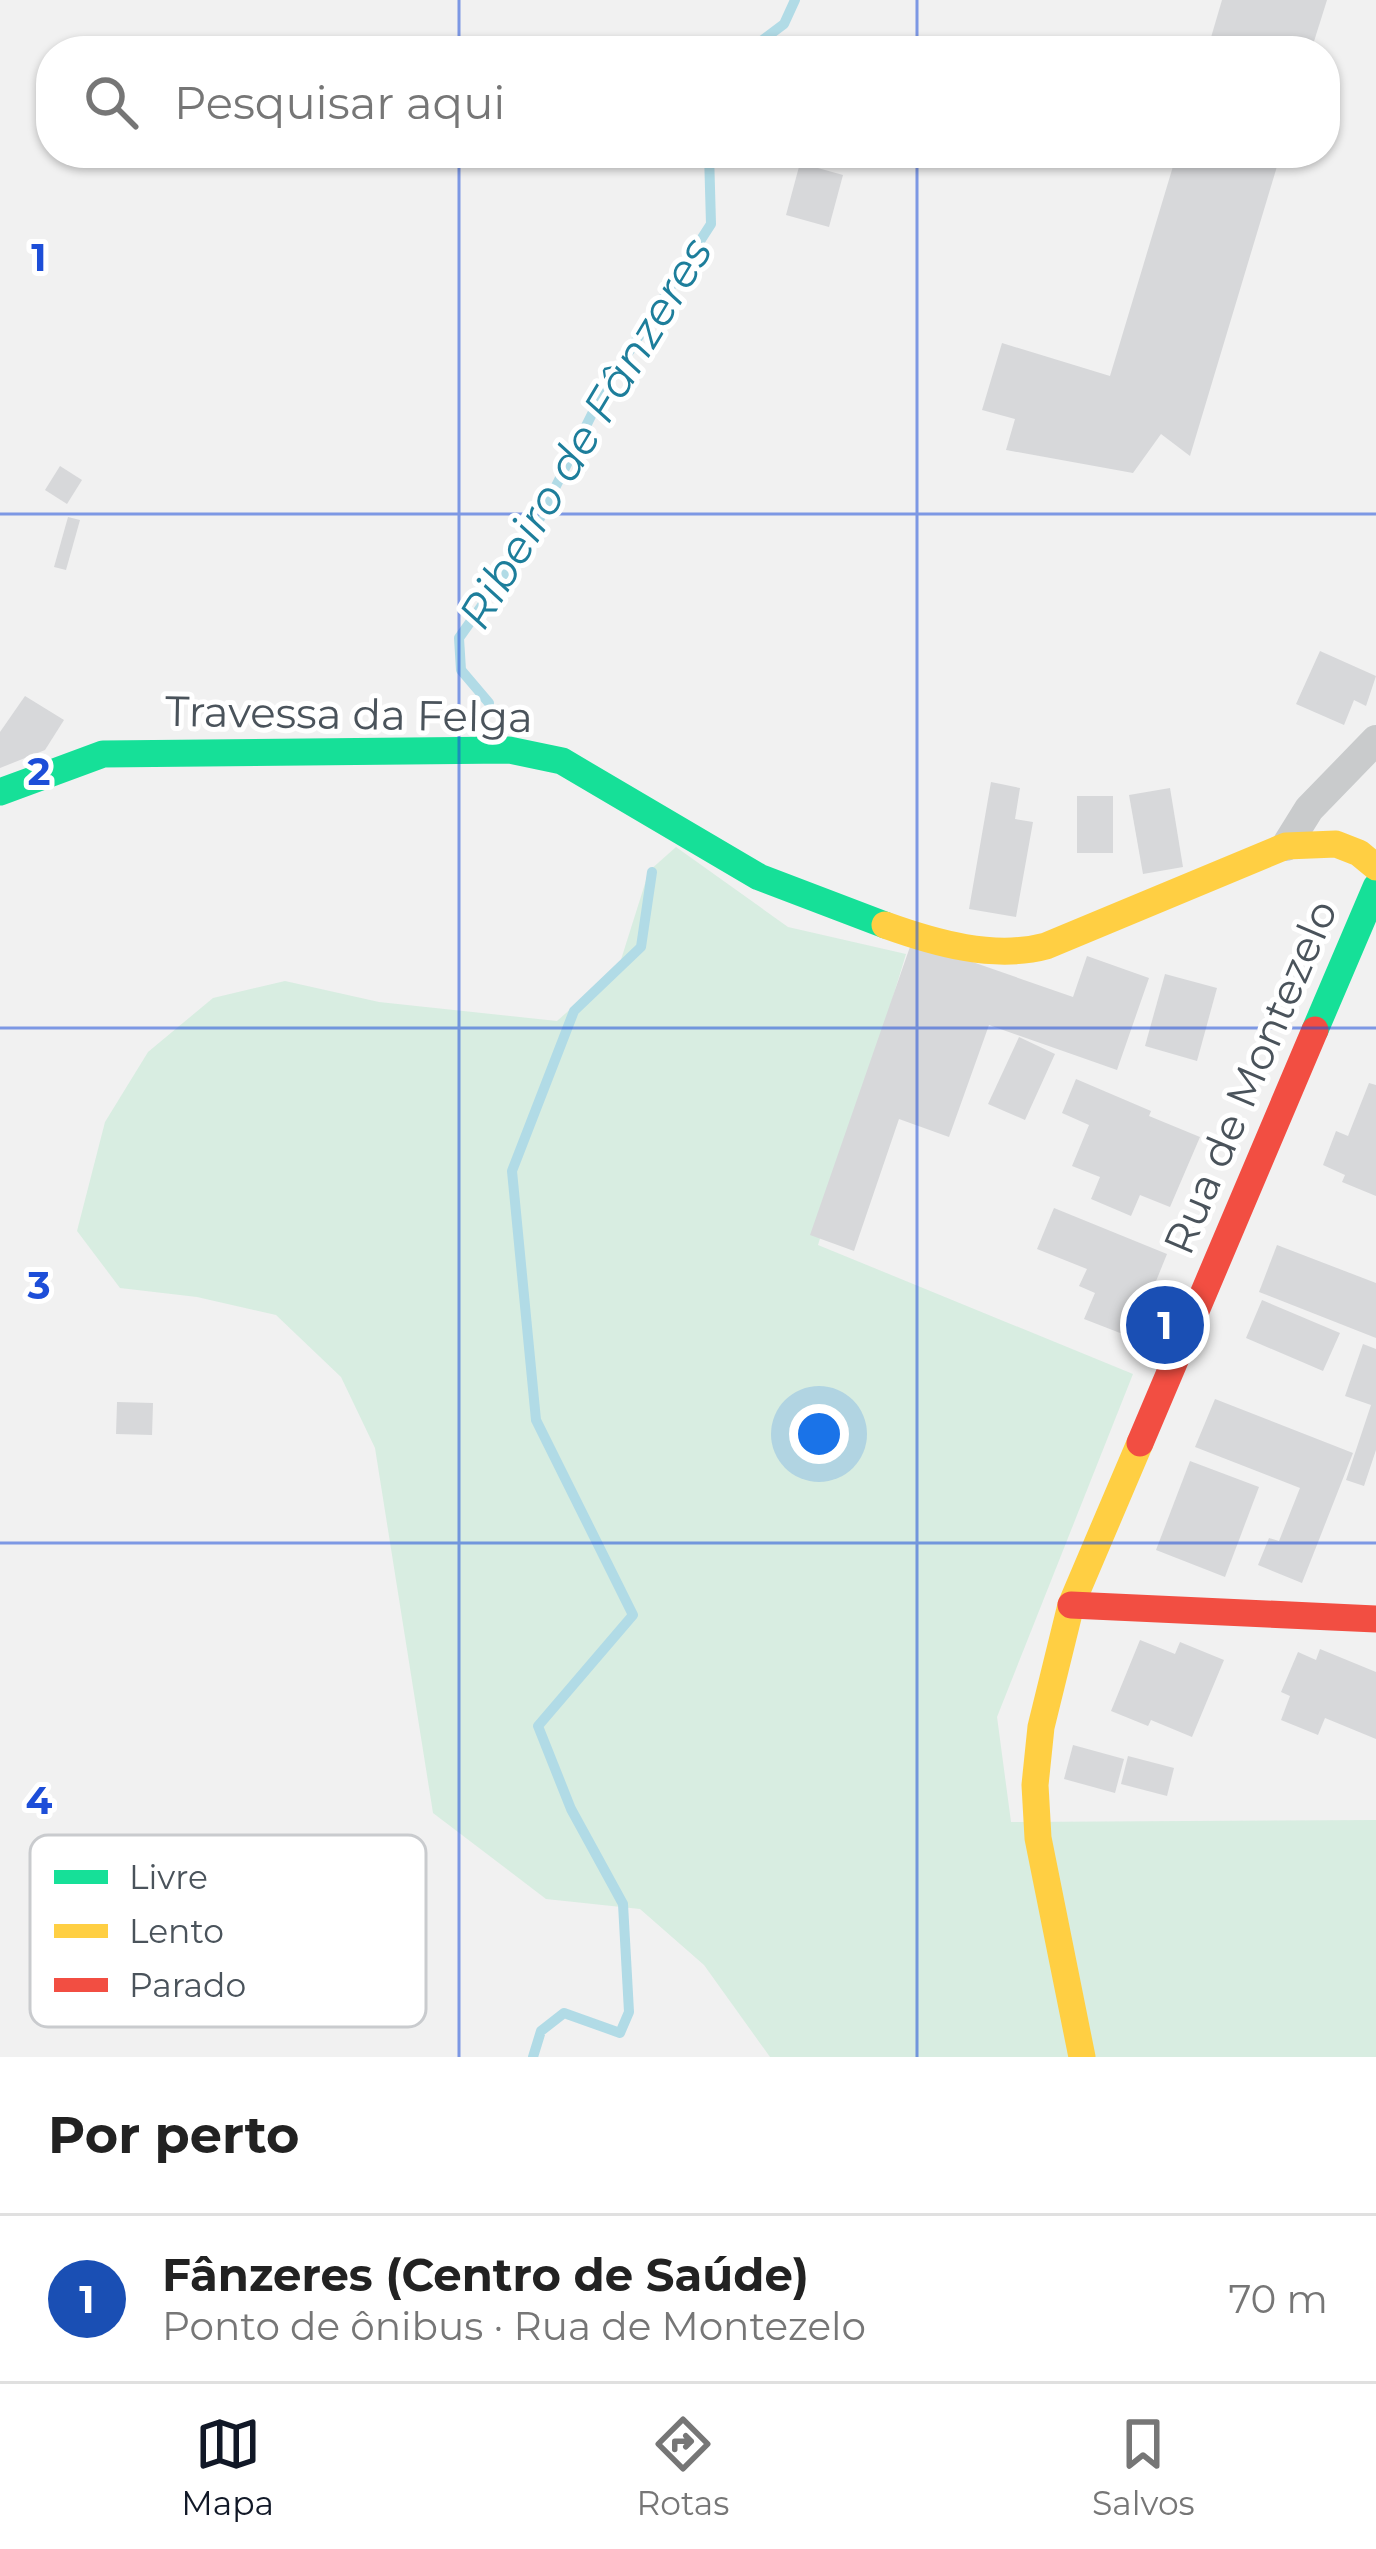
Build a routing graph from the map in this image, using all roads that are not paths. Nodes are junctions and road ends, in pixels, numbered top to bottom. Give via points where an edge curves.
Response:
1 (1376, 740) edge
2 (0, 792) edge
3 (1286, 846) junction
4 (1376, 867) edge
5 (1376, 887) edge
6 (1072, 1605) junction
7 (1376, 1618) edge
8 (1082, 2057) edge

1 - 3 street
2 - 3 street, Travessa da Felga via 103,754 509,750 562,760 759,877 892,928 1016,954
3 - 4 street, Travessa da Felga via 1336,844
5 - 6 street, Rua de Montezelo
6 - 7 street
6 - 8 street, Rua de Montezelo via 1034,1785

